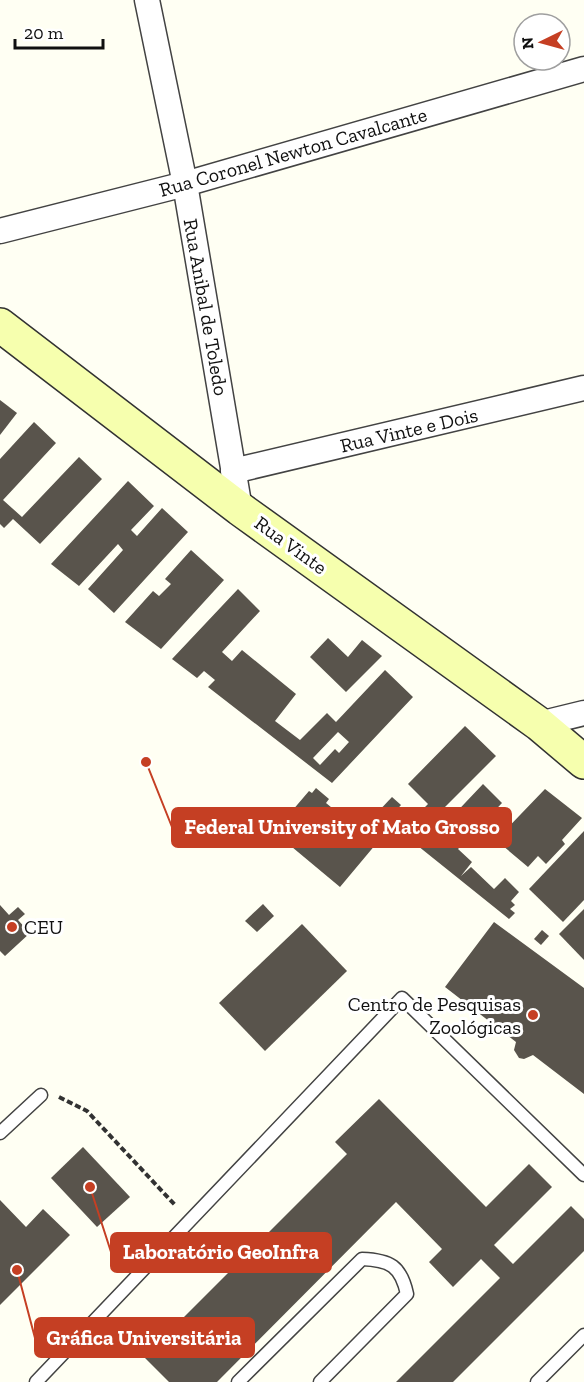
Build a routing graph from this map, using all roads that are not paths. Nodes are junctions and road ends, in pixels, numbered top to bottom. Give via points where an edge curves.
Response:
1 (147, 0) edge
2 (584, 69) edge
3 (185, 184) junction
4 (0, 231) edge
5 (0, 325) edge
6 (584, 388) edge
7 (233, 471) junction
8 (240, 509) junction
9 (584, 713) edge
10 (539, 724) junction
11 (584, 762) edge
12 (41, 1095) road end
13 (0, 1133) edge
14 (584, 1175) edge
15 (584, 1335) edge
16 (36, 1382) edge
17 (238, 1382) edge
18 (320, 1382) edge
19 (537, 1382) edge

1 - 3 street, Rua Anibal de Toledo
2 - 3 street, Rua Coronel Newton Cavalcante
3 - 4 street, Rua Coronel Newton Cavalcante
3 - 7 street, Rua Anibal de Toledo
5 - 8 street, Rua Vinte
6 - 7 street, Rua Vinte e Dois
7 - 8 street, Rua Anibal de Toledo
8 - 10 street, Rua Vinte
9 - 10 street
10 - 11 street, Rua Vinte
12 - 13 lane
14 - 16 lane via 402,998
15 - 19 lane
17 - 18 lane via 362,1258 384,1260 403,1275 407,1294

